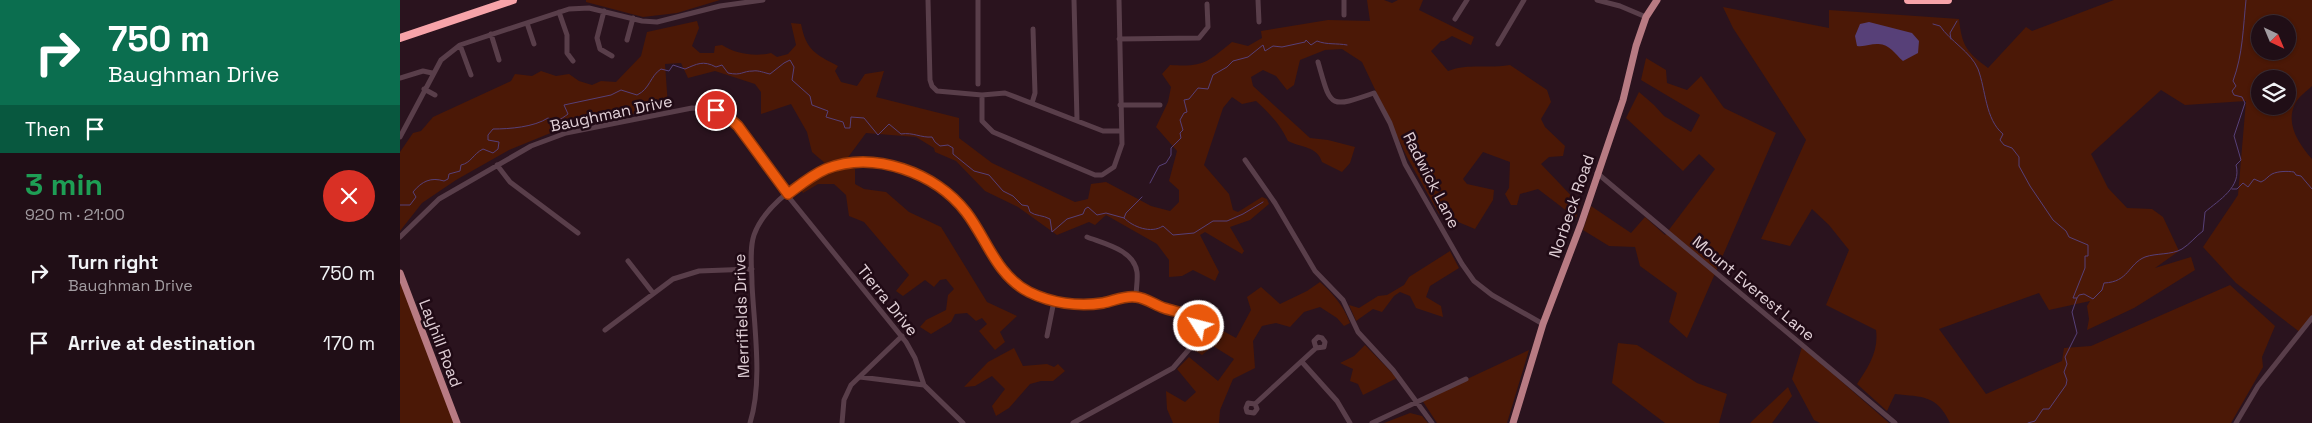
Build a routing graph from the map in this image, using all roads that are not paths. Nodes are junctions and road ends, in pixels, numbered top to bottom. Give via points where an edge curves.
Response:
1 (512, 0) edge
2 (763, 0) edge
3 (928, 0) edge
4 (978, 0) edge
5 (1074, 0) edge
6 (1119, 0) edge
7 (1258, 0) edge
8 (1344, 0) edge
9 (1467, 0) edge
10 (1524, 0) edge
11 (1597, 0) edge
12 (1657, 0) edge
13 (1908, 0) edge
14 (1948, 0) edge
15 (1207, 4) dead end
16 (604, 11) junction
17 (559, 12) junction
18 (1344, 15) dead end
19 (1646, 17) junction
20 (633, 18) junction
21 (1455, 19) dead end
22 (1258, 22) dead end
23 (527, 23) junction
24 (1033, 29) dead end
25 (491, 34) junction
26 (400, 38) edge
27 (1119, 39) junction
28 (627, 40) dead end
29 (534, 44) dead end
30 (1498, 44) dead end
31 (460, 45) junction
32 (612, 56) dead end
33 (498, 60) dead end
34 (572, 61) dead end
35 (1318, 62) dead end
36 (432, 73) junction
37 (471, 75) dead end
38 (400, 78) edge
39 (978, 84) dead end
40 (424, 89) junction
41 (435, 95) dead end
42 (982, 95) junction
43 (1032, 103) junction
44 (1120, 105) junction
45 (1160, 105) dead end
46 (1077, 120) junction
47 (1121, 130) junction
48 (400, 137) edge
49 (1245, 160) dead end
50 (497, 165) junction
51 (1597, 173) junction
52 (788, 194) junction
53 (578, 233) dead end
54 (1087, 236) dead end
55 (400, 237) edge
56 (628, 262) dead end
57 (752, 269) junction
58 (400, 273) edge
59 (653, 293) junction
60 (1136, 296) junction
61 (1054, 301) junction
62 (1206, 316) dead end
63 (2312, 318) edge
64 (1198, 322) junction
65 (1543, 324) junction
66 (605, 330) dead end
67 (902, 336) junction
68 (1047, 336) dead end
69 (1316, 348) dead end
70 (1302, 362) junction
71 (860, 377) junction
72 (1466, 379) dead end
73 (924, 385) junction
74 (1417, 402) junction
75 (1255, 404) dead end
76 (457, 423) edge
77 (750, 423) edge
78 (842, 423) edge
79 (963, 423) edge
80 (1072, 423) edge
81 (1350, 423) edge
82 (1372, 423) edge
83 (1432, 423) edge
84 (1513, 423) edge
85 (1895, 423) edge
86 (2236, 423) edge

1 - 26 highway
2 - 20 street via 720,6 657,22
3 - 42 street via 932,86 944,93
4 - 39 street
5 - 46 street
6 - 27 street
7 - 22 street
8 - 18 street
9 - 21 street
10 - 30 street
11 - 19 street
12 - 19 main road, Norbeck Road
13 - 14 highway
15 - 27 street via 1208,27 1199,38
16 - 17 street via 581,7
16 - 20 street
16 - 32 street via 597,42 600,49
17 - 23 street
17 - 34 street via 567,35 567,53
19 - 51 main road, Norbeck Road via 1623,100
20 - 28 street
23 - 25 street
23 - 29 street
24 - 43 street via 1035,93
25 - 31 street
25 - 33 street
27 - 44 street
31 - 36 street via 441,60
31 - 37 street
35 - 65 street, Radwick Lane via 1328,97 1334,102 1345,103 1374,93 1390,123 1405,164 1474,281
36 - 38 street via 417,72
36 - 40 street
40 - 41 street
40 - 48 street
42 - 43 street via 1005,94
42 - 47 street via 982,121 993,132 1095,175 1114,168 1122,144
43 - 46 street
44 - 45 street
44 - 47 street
46 - 47 street via 1103,131
49 - 74 street via 1315,271 1343,300 1358,332
50 - 52 street, Baughman Drive via 530,146 566,133 702,108 716,110 733,121
50 - 53 street via 510,182
50 - 55 street, Baughman Drive via 439,199
51 - 65 main road, Norbeck Road
51 - 85 street, Mount Everest Lane
52 - 57 street, Merrifields Drive via 758,226 752,248
52 - 61 street, Merrifields Drive via 808,178 842,164 868,163 905,169 925,178 957,201 1008,276 1027,291
52 - 67 street, Tierra Drive
54 - 60 street via 1116,248 1132,260 1137,272
56 - 59 street
57 - 59 street via 687,273
57 - 77 street, Merrifields Drive via 756,389
58 - 76 main road, Layhill Road
59 - 66 street
60 - 61 street, Merrifields Drive via 1090,304
60 - 64 street
61 - 68 street
62 - 64 street
63 - 86 street via 2258,386
64 - 80 street via 1198,332 1191,348 1173,368
65 - 84 main road, Norbeck Road
67 - 71 street
67 - 73 street, Tierra Drive via 915,358
69 - 70 street
70 - 75 street
70 - 81 street via 1337,401
71 - 73 street
71 - 78 street via 851,385 844,400
72 - 74 street
73 - 79 street, Tierra Drive
74 - 82 street
74 - 83 street

